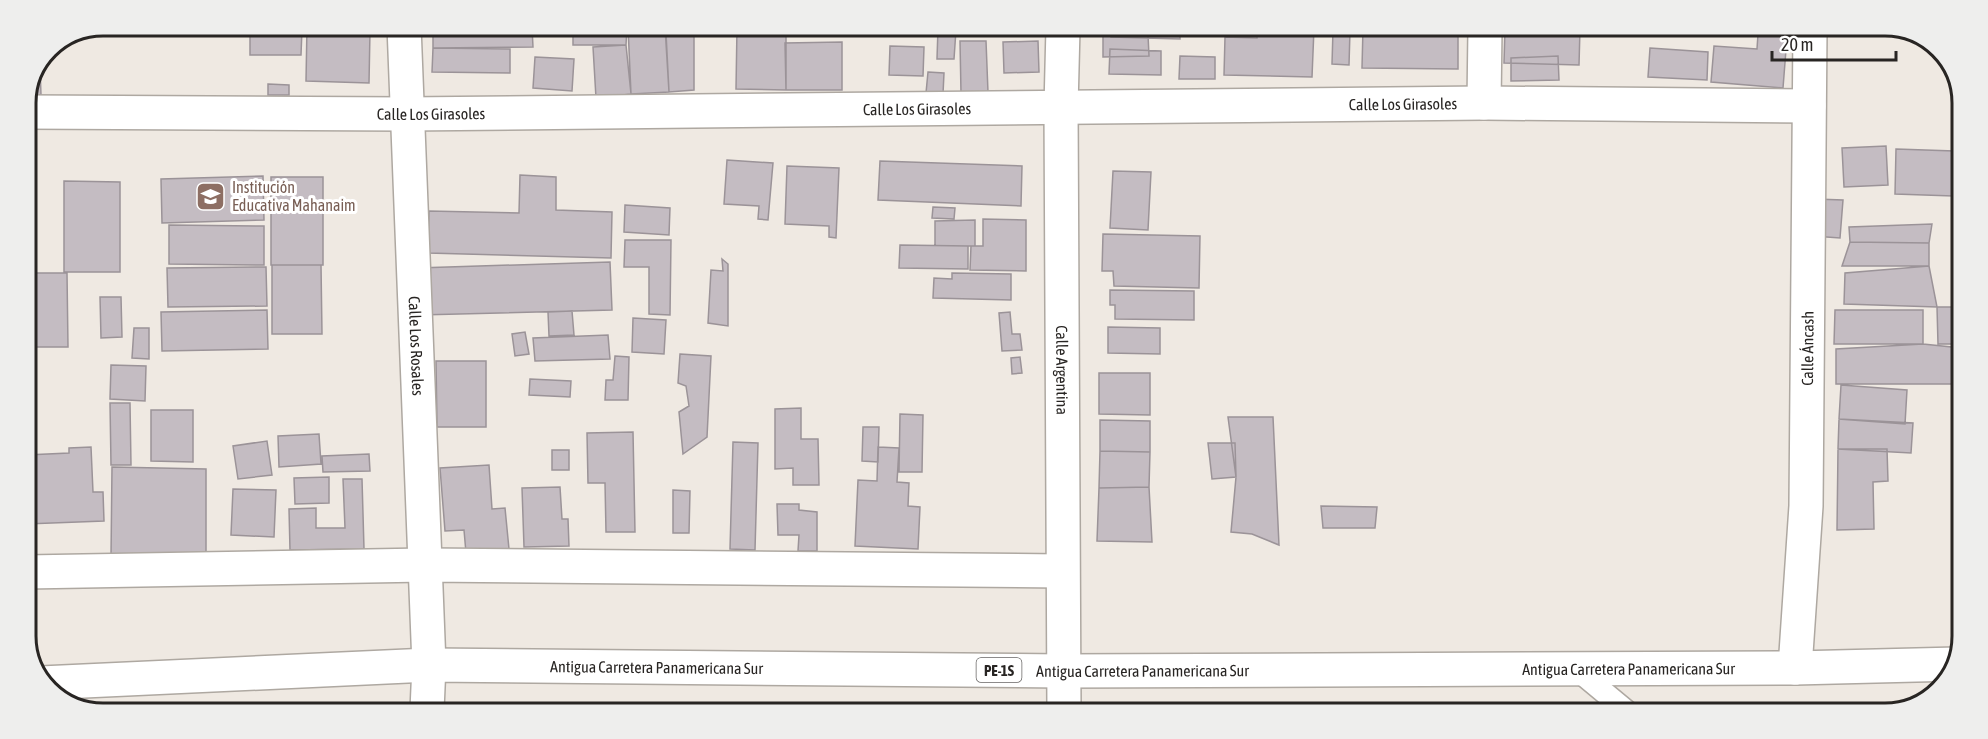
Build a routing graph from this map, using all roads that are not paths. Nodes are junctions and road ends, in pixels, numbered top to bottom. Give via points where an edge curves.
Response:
1 (404, 36) edge
2 (1063, 36) edge
3 (1485, 36) edge
4 (1810, 36) edge
5 (1484, 103) junction
6 (1809, 106) junction
7 (1061, 107) junction
8 (36, 112) edge
9 (406, 114) junction
10 (425, 565) junction
11 (1062, 571) junction
12 (36, 572) edge
13 (1946, 664) edge
14 (429, 665) junction
15 (1795, 668) junction
16 (1576, 669) junction
17 (1063, 671) junction
18 (55, 682) edge
19 (427, 703) edge
20 (1064, 703) edge
21 (1617, 703) edge

1 - 9 main road, Calle Los Rosales
2 - 7 main road, Calle Argentina
3 - 5 main road
4 - 6 main road, Calle Áncash
5 - 6 main road, Calle Los Girasoles
5 - 7 main road, Calle Los Girasoles
6 - 15 main road, Calle Áncash via 1806,506
7 - 9 main road, Calle Los Girasoles
7 - 11 main road, Calle Argentina
8 - 9 main road, Calle Los Girasoles
9 - 10 main road, Calle Los Rosales
10 - 11 main road
10 - 12 main road
10 - 14 main road, Calle Los Rosales
11 - 17 main road, Calle Argentina
13 - 15 main road, Antigua Carretera Panamericana Sur / PE-1S
14 - 17 main road, Antigua Carretera Panamericana Sur / PE-1S
14 - 18 main road, Antigua Carretera Panamericana Sur / PE-1S
14 - 19 main road, Calle Los Rosales
15 - 16 main road, Antigua Carretera Panamericana Sur / PE-1S
16 - 17 main road, Antigua Carretera Panamericana Sur / PE-1S
16 - 21 lane
17 - 20 main road, Calle Argentina

